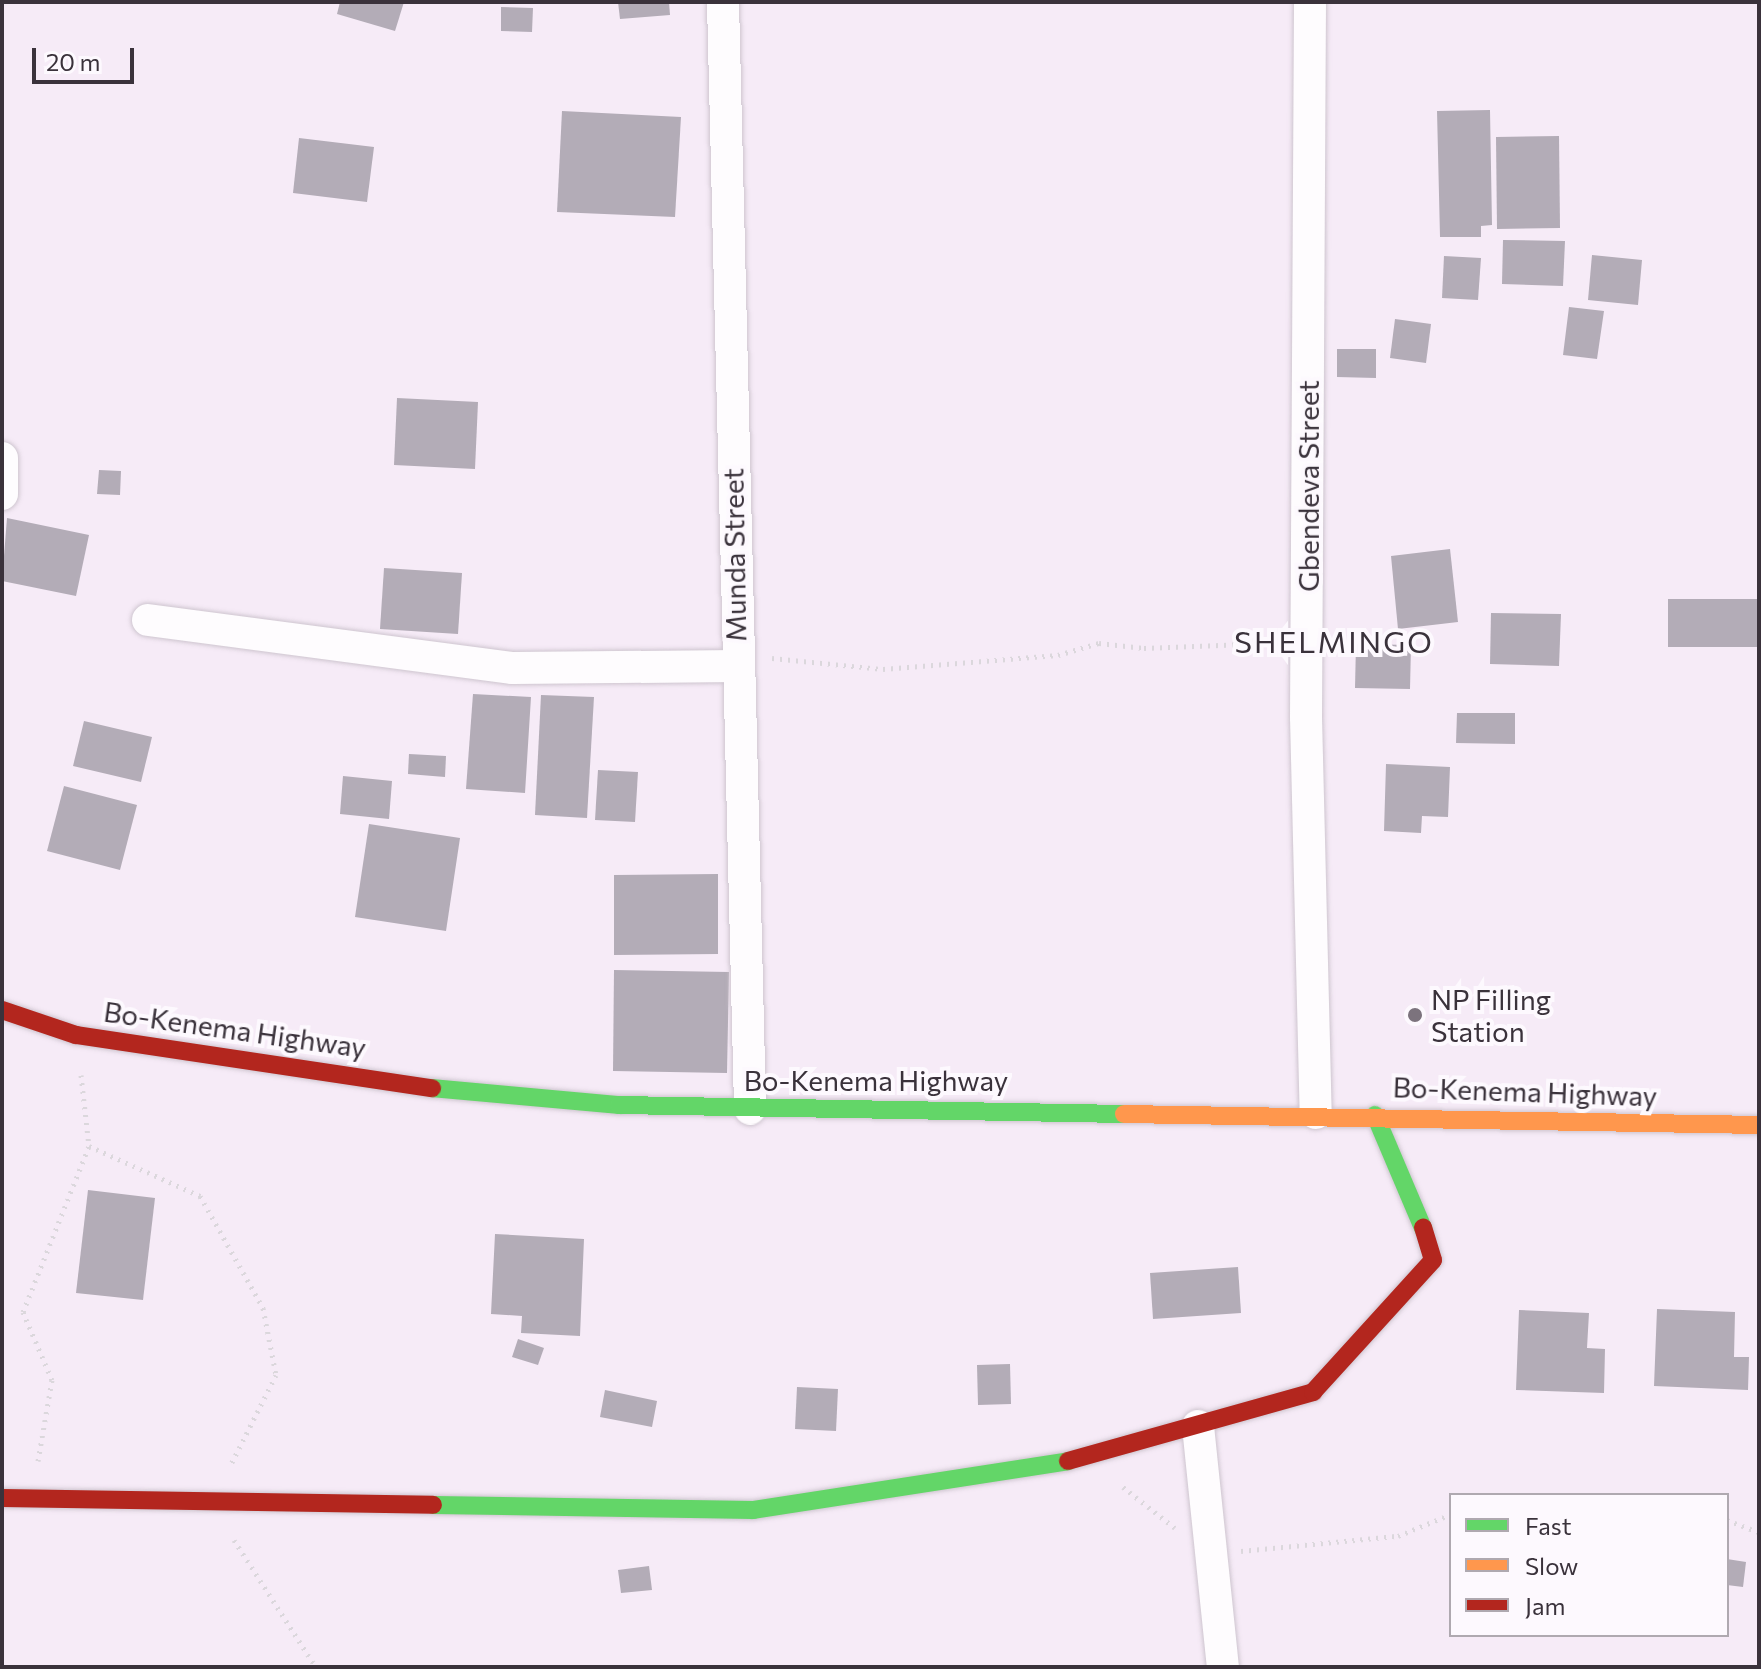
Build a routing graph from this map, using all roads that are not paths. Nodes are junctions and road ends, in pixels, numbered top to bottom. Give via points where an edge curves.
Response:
1 (723, 2) edge
2 (1310, 2) edge
3 (2, 458) edge
4 (2, 494) edge
5 (148, 620) dead end
6 (737, 659) junction
7 (2, 1010) edge
8 (750, 1109) junction
9 (1316, 1113) junction
10 (1375, 1115) junction
11 (1759, 1125) edge
12 (1198, 1426) junction
13 (2, 1498) edge
14 (1223, 1667) edge

1 - 6 street, Munda Street
2 - 9 street, Gbendeva Street via 1307,645
3 - 4 street
5 - 6 street via 513,668
6 - 8 street, Munda Street
7 - 8 main road, Bo-Kenema Highway via 76,1035 474,1094
8 - 9 main road, Bo-Kenema Highway
9 - 10 main road, Bo-Kenema Highway
10 - 11 main road, Bo-Kenema Highway
10 - 12 main road via 1410,1187 1433,1260 1313,1392
12 - 13 main road via 1078,1459 753,1510 208,1497
12 - 14 street

